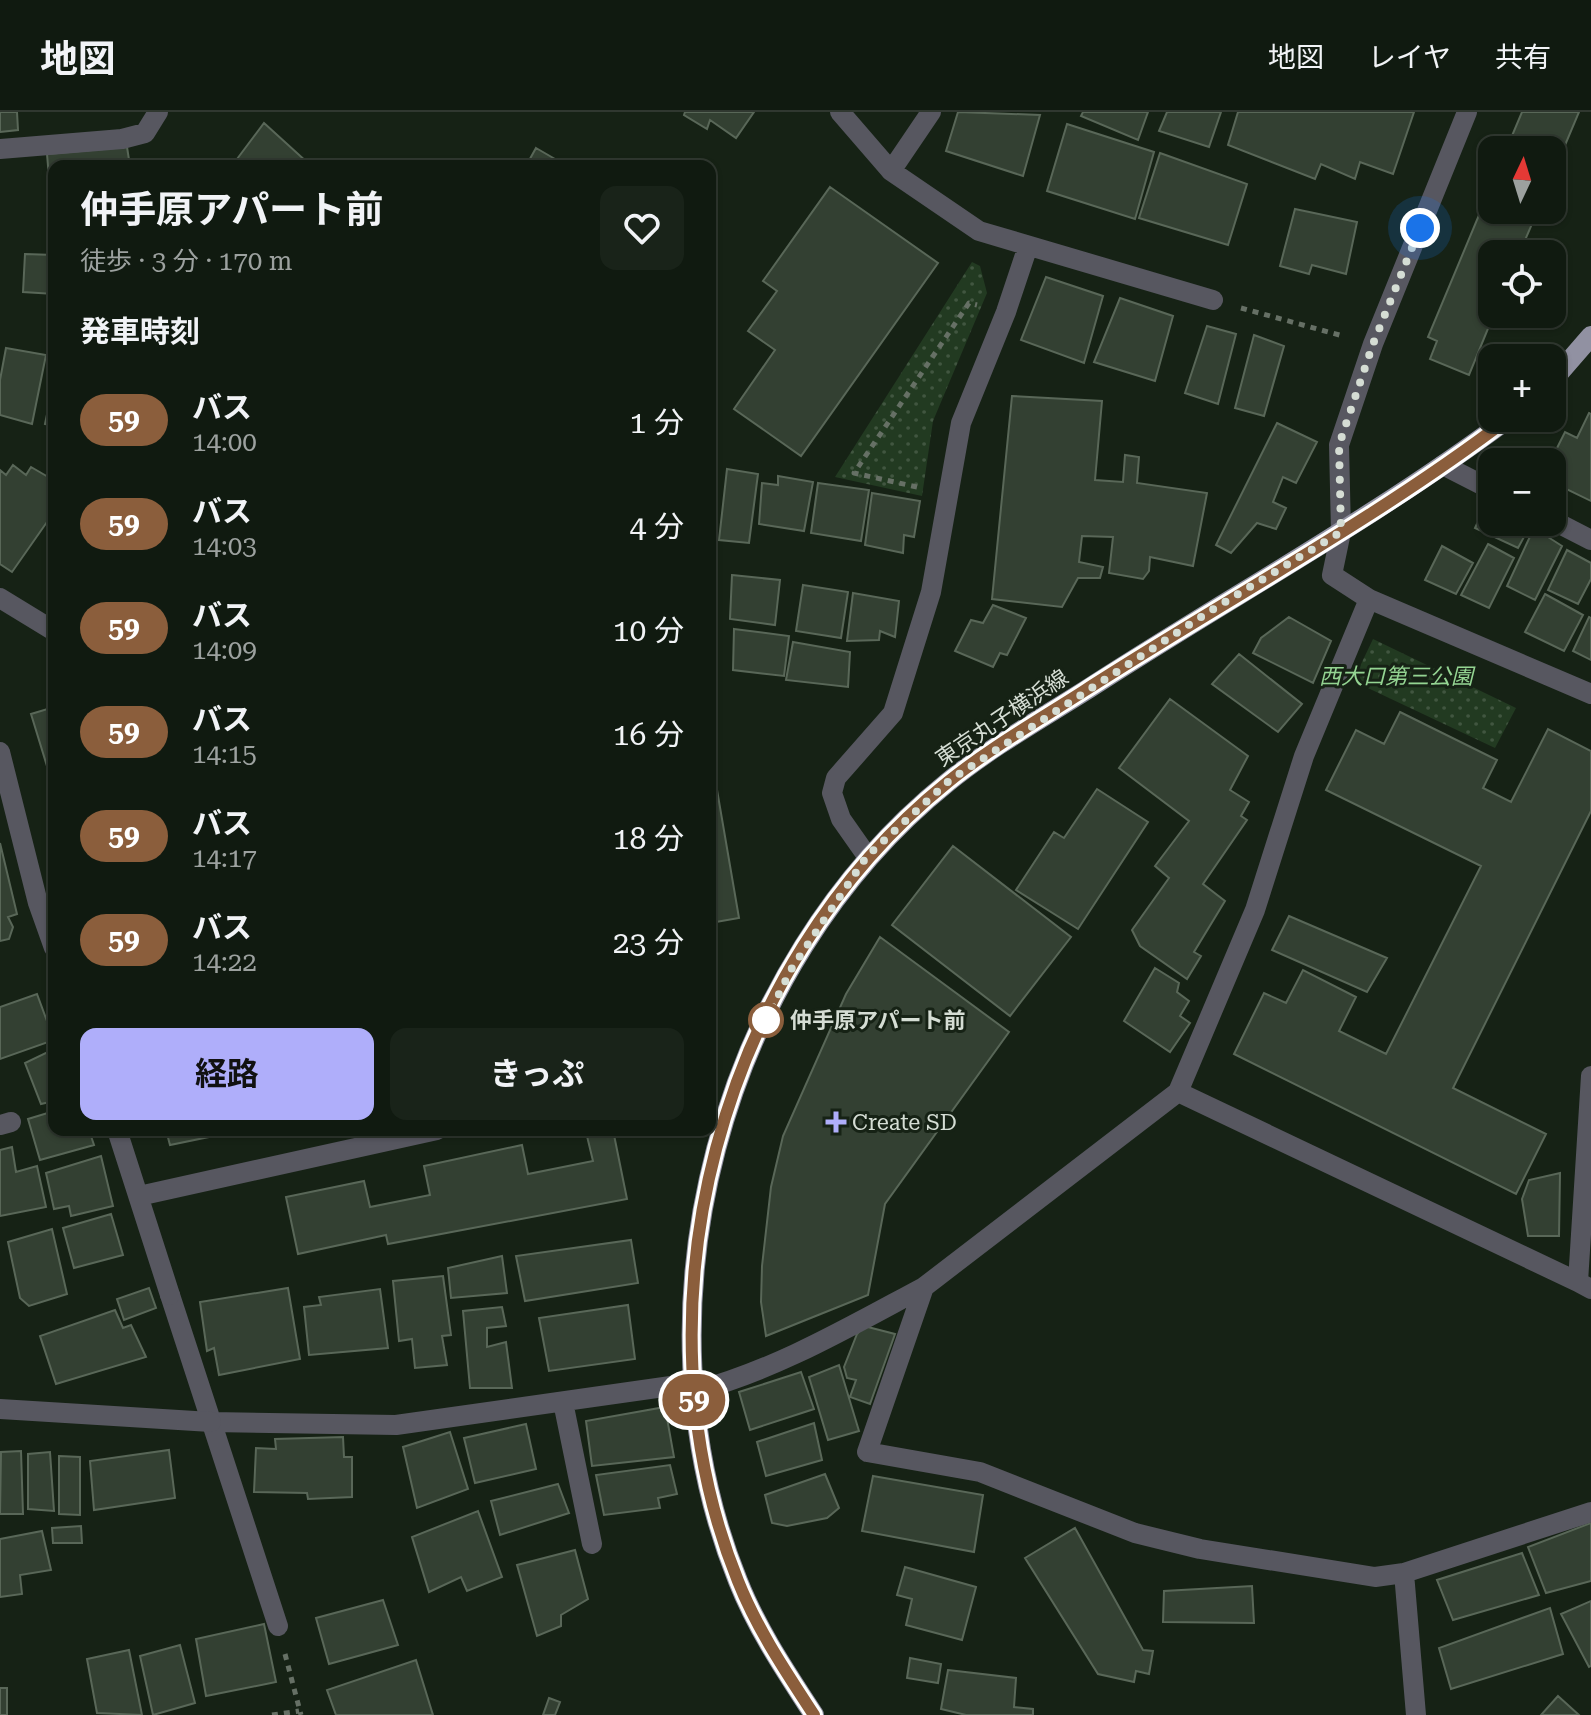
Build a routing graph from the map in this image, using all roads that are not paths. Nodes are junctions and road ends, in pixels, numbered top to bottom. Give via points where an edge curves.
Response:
1 (158, 112) edge
2 (840, 112) edge
3 (931, 112) edge
4 (1467, 112) edge
5 (0, 149) edge
6 (891, 171) junction
7 (1028, 246) junction
8 (1213, 300) road end
9 (1591, 336) edge
10 (1566, 365) edge
11 (1489, 432) edge
12 (1443, 465) junction
13 (1478, 483) edge
14 (1566, 527) edge
15 (1341, 532) junction
16 (1591, 540) edge
17 (0, 598) edge
18 (1369, 599) junction
19 (48, 627) edge
20 (1591, 694) edge
21 (0, 752) edge
22 (867, 856) junction
23 (48, 931) edge
24 (1591, 1076) edge
25 (1178, 1092) junction
26 (716, 1124) edge
27 (119, 1136) edge
28 (410, 1136) edge
29 (713, 1136) edge
30 (139, 1196) junction
31 (1585, 1286) edge
32 (924, 1287) junction
33 (692, 1387) junction
34 (563, 1402) junction
35 (0, 1409) edge
36 (211, 1422) junction
37 (1591, 1512) edge
38 (592, 1544) dead end
39 (1404, 1573) junction
40 (278, 1626) road end
41 (814, 1715) edge
42 (1416, 1715) edge

1 - 5 street via 145,133 122,139
2 - 6 street
3 - 6 street
4 - 15 street via 1373,344 1339,445
6 - 7 street via 979,231
7 - 8 street
7 - 22 street via 961,423 931,592 893,713 836,778 832,793 841,819
9 - 10 main road
11 - 12 main road, 東京丸子横浜線
12 - 13 street
12 - 15 main road, 東京丸子横浜線
14 - 16 street
15 - 18 street via 1332,575
15 - 22 main road, 東京丸子横浜線 via 950,780
17 - 19 street
18 - 20 street
18 - 25 street via 1304,756 1255,910
21 - 23 street
22 - 26 main road, 東京丸子横浜線 via 792,968
24 - 31 street
25 - 31 street
25 - 32 street
27 - 30 street
28 - 30 street
29 - 33 main road, 東京丸子横浜線 via 693,1263
30 - 36 street
32 - 33 street via 741,1379
32 - 39 street via 867,1452 980,1472 1135,1533 1200,1549 1375,1577
33 - 34 street
33 - 41 main road, 東京丸子横浜線 via 705,1470 738,1583
34 - 36 street via 396,1425
34 - 38 street
35 - 36 street
36 - 40 street
37 - 39 street
39 - 42 street

